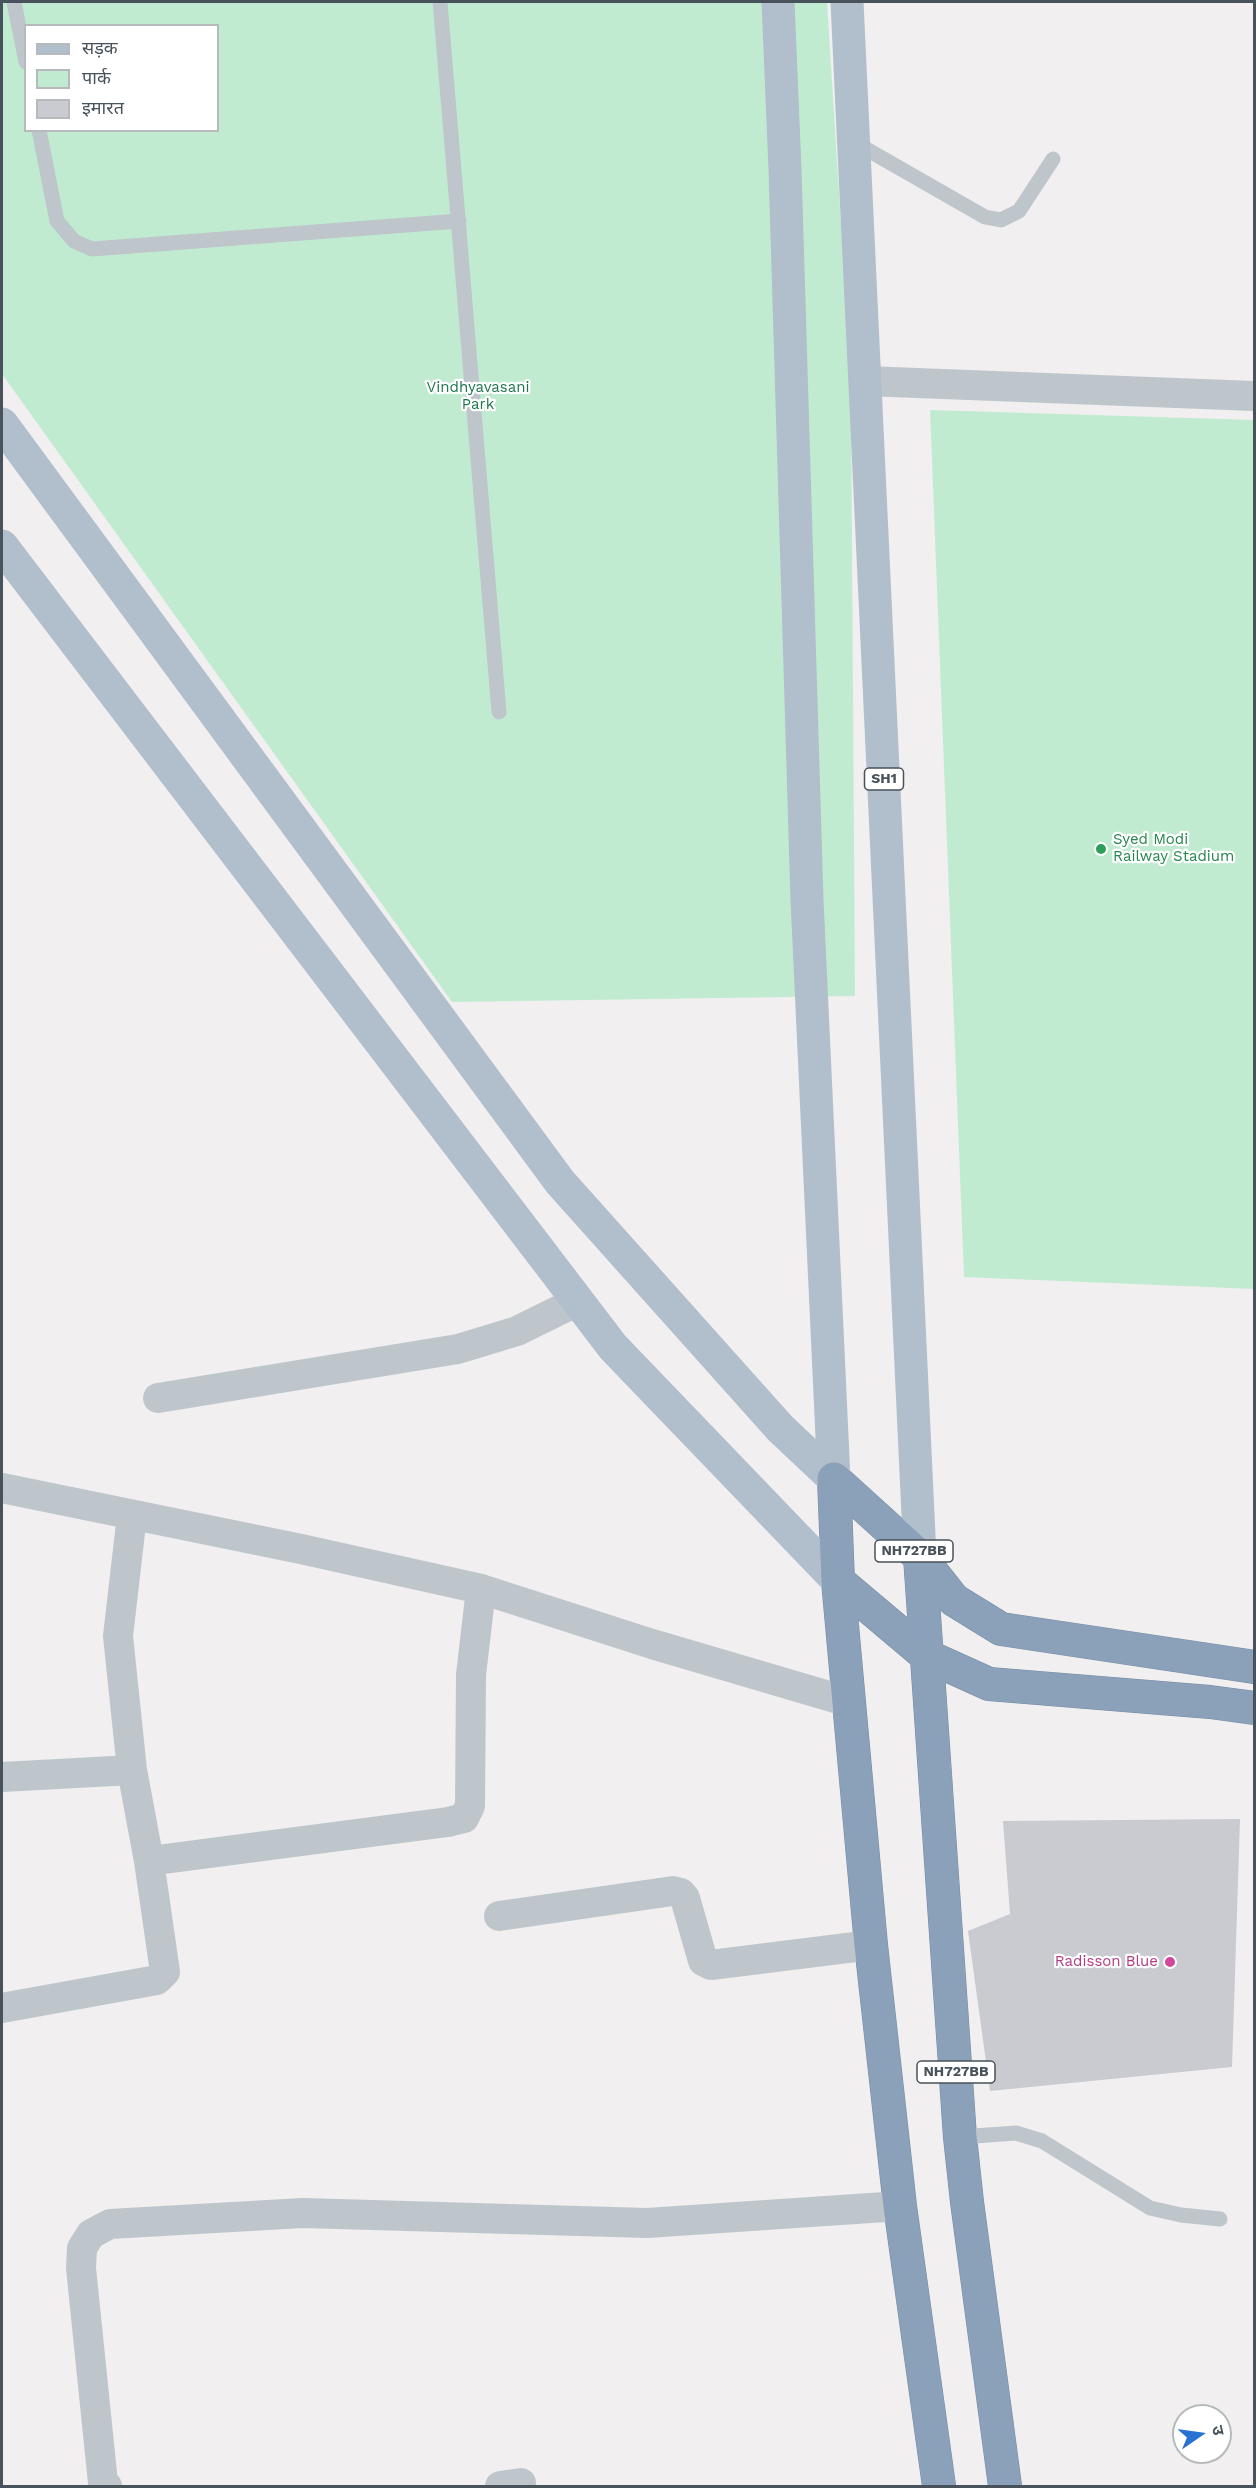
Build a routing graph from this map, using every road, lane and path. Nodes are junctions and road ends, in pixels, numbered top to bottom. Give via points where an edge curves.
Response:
1 (14, 2) edge
2 (440, 2) edge
3 (778, 2) edge
4 (847, 2) edge
5 (24, 52) edge
6 (39, 132) edge
7 (854, 142) junction
8 (1053, 159) dead end
9 (459, 221) junction
10 (865, 381) junction
11 (1254, 396) edge
12 (2, 424) edge
13 (2, 546) edge
14 (499, 712) dead end
15 (578, 1301) junction
16 (158, 1398) dead end
17 (834, 1479) junction
18 (2, 1488) edge
19 (132, 1515) junction
20 (920, 1557) junction
21 (838, 1581) junction
22 (481, 1589) junction
23 (927, 1656) junction
24 (1215, 1661) junction
25 (1254, 1667) edge
26 (849, 1702) junction
27 (1210, 1702) junction
28 (1254, 1708) edge
29 (132, 1770) junction
30 (2, 1777) edge
31 (149, 1861) junction
32 (499, 1916) dead end
33 (871, 1945) junction
34 (2, 2008) edge
35 (960, 2137) junction
36 (900, 2206) junction
37 (1220, 2219) dead end
38 (107, 2487) edge
39 (939, 2487) edge
40 (1005, 2487) edge

1 - 5 lane
2 - 9 lane
3 - 17 main road via 807,900
4 - 7 main road, SH1
6 - 9 lane via 57,221 74,241 92,249
7 - 8 lane via 985,218 1001,220 1019,211
7 - 10 main road, SH1
9 - 14 lane
10 - 11 street
10 - 20 main road, SH1
12 - 17 main road via 560,1182 780,1428
13 - 15 main road
15 - 16 street via 517,1331 458,1349
15 - 21 main road via 613,1347
17 - 20 highway, NH727BB
17 - 21 highway
18 - 19 street
19 - 22 street
19 - 29 street via 118,1636
20 - 23 highway, NH727BB
20 - 24 highway, NH727BB via 954,1600 1001,1629
21 - 23 highway
21 - 26 highway
22 - 26 street
22 - 31 street via 471,1675 470,1806 464,1818
23 - 27 highway via 989,1684
23 - 35 highway, NH727BB
24 - 25 highway, NH727BB
24 - 27 highway
26 - 33 highway
27 - 28 highway
29 - 30 street
29 - 31 street
31 - 34 street via 164,1959 162,1977
32 - 33 street via 673,1891 685,1898 703,1961 711,1965
33 - 36 highway
35 - 37 lane via 1016,2133 1041,2141 1150,2208
35 - 40 highway, NH727BB
36 - 38 street via 647,2223 303,2213 110,2224 91,2234 82,2248 81,2268 103,2483
36 - 39 highway

